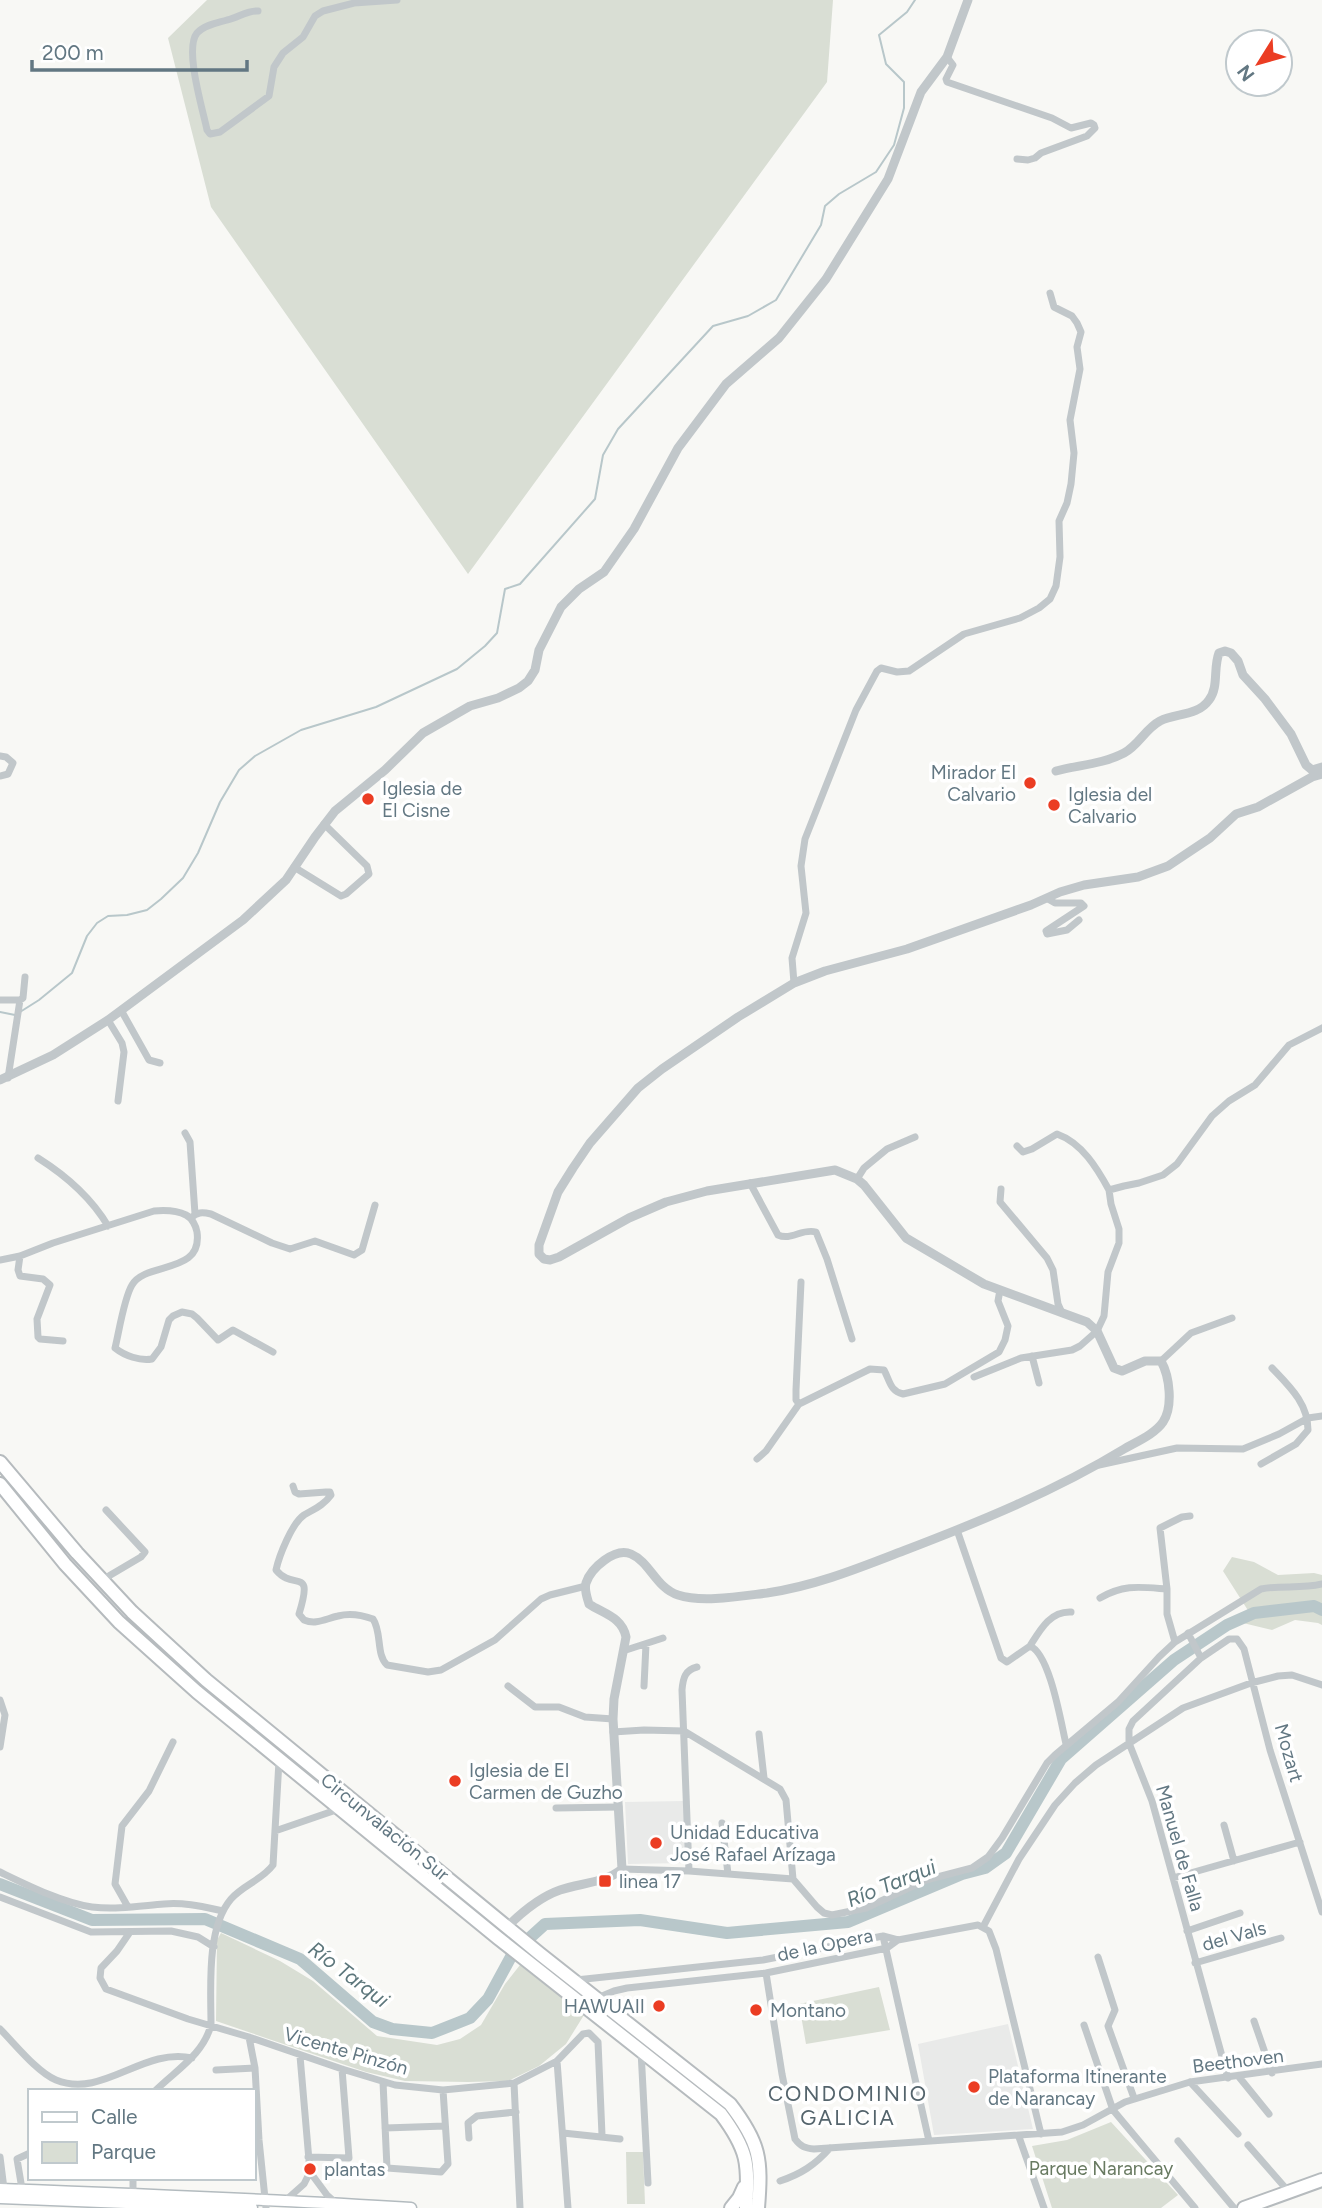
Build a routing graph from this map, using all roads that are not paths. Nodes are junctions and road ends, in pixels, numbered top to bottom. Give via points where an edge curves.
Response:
1 (397, 0) edge
2 (968, 0) edge
3 (258, 11) dead end
4 (947, 57) junction
5 (1017, 159) dead end
6 (1050, 293) dead end
7 (0, 756) edge
8 (1322, 767) edge
9 (1056, 771) dead end
10 (1322, 774) edge
11 (0, 776) edge
12 (324, 824) junction
13 (295, 867) junction
14 (1048, 899) junction
15 (1079, 920) dead end
16 (25, 976) dead end
17 (794, 983) junction
18 (0, 1000) edge
19 (20, 1000) junction
20 (121, 1010) junction
21 (108, 1020) junction
22 (1322, 1028) edge
23 (160, 1063) dead end
24 (4, 1079) edge
25 (118, 1101) dead end
26 (185, 1133) dead end
27 (915, 1137) dead end
28 (1017, 1146) dead end
29 (38, 1158) dead end
30 (857, 1179) junction
31 (750, 1183) junction
32 (1001, 1189) dead end
33 (1110, 1190) junction
34 (374, 1205) dead end
35 (193, 1216) junction
36 (108, 1226) junction
37 (20, 1256) junction
38 (0, 1259) edge
39 (800, 1282) dead end
40 (1000, 1290) junction
41 (1062, 1313) junction
42 (1232, 1318) dead end
43 (1097, 1331) junction
44 (852, 1339) dead end
45 (63, 1341) dead end
46 (273, 1352) dead end
47 (1032, 1356) junction
48 (1161, 1361) junction
49 (1272, 1368) dead end
50 (974, 1377) dead end
51 (1040, 1383) dead end
52 (799, 1404) junction
53 (1322, 1416) edge
54 (1308, 1418) junction
55 (757, 1459) dead end
56 (0, 1462) edge
57 (1261, 1464) dead end
58 (1099, 1465) junction
59 (0, 1484) edge
60 (293, 1486) dead end
61 (106, 1510) dead end
62 (1190, 1516) dead end
63 (957, 1530) junction
64 (102, 1580) junction
65 (1322, 1584) edge
66 (586, 1586) junction
67 (1167, 1589) junction
68 (1100, 1598) dead end
69 (1071, 1612) dead end
70 (1189, 1636) junction
71 (663, 1638) dead end
72 (1175, 1642) junction
73 (646, 1644) junction
74 (1030, 1646) junction
75 (623, 1651) junction
76 (1200, 1656) junction
77 (697, 1667) dead end
78 (1251, 1684) junction
79 (1322, 1685) edge
80 (508, 1686) dead end
81 (644, 1686) dead end
82 (0, 1700) edge
83 (613, 1719) junction
84 (684, 1731) junction
85 (613, 1732) junction
86 (759, 1734) dead end
87 (173, 1742) dead end
88 (1129, 1743) junction
89 (1066, 1744) junction
90 (0, 1747) edge
91 (279, 1761) junction
92 (764, 1778) junction
93 (619, 1807) junction
94 (339, 1808) junction
95 (556, 1808) dead end
96 (722, 1823) dead end
97 (1224, 1825) dead end
98 (275, 1831) junction
99 (1300, 1842) junction
100 (1234, 1861) junction
101 (622, 1869) junction
102 (689, 1871) junction
103 (0, 1872) edge
104 (728, 1874) junction
105 (1173, 1878) junction
106 (793, 1880) junction
107 (0, 1897) edge
108 (128, 1908) junction
109 (1322, 1912) edge
110 (1240, 1913) dead end
111 (222, 1916) junction
112 (984, 1927) junction
113 (510, 1929) junction
114 (1187, 1931) junction
115 (130, 1932) junction
116 (883, 1936) junction
117 (1281, 1938) dead end
118 (898, 1940) junction
119 (214, 1947) junction
120 (887, 1948) junction
121 (1098, 1957) dead end
122 (537, 1959) junction
123 (1195, 1963) junction
124 (766, 1973) junction
125 (574, 1980) junction
126 (597, 1998) junction
127 (585, 2006) junction
128 (1254, 2021) dead end
129 (211, 2025) junction
130 (1084, 2025) dead end
131 (0, 2029) edge
132 (249, 2037) junction
133 (640, 2050) junction
134 (300, 2056) junction
135 (192, 2057) junction
136 (558, 2061) junction
137 (1322, 2064) edge
138 (255, 2068) junction
139 (342, 2069) junction
140 (216, 2070) dead end
141 (1272, 2073) junction
142 (1239, 2077) junction
143 (1228, 2078) junction
144 (55, 2079) junction
145 (383, 2082) junction
146 (514, 2082) junction
147 (1190, 2082) junction
148 (54, 2089) edge
149 (157, 2089) edge
150 (255, 2089) edge
151 (443, 2090) junction
152 (1134, 2098) junction
153 (1113, 2110) junction
154 (256, 2111) edge
155 (516, 2112) junction
156 (1269, 2114) dead end
157 (445, 2126) junction
158 (385, 2128) junction
159 (563, 2133) junction
160 (1041, 2134) junction
161 (1238, 2134) dead end
162 (602, 2136) junction
163 (1019, 2137) junction
164 (469, 2138) dead end
165 (620, 2139) dead end
166 (256, 2140) edge
167 (929, 2141) junction
168 (1178, 2141) dead end
169 (1248, 2146) dead end
170 (830, 2148) junction
171 (28, 2154) edge
172 (0, 2157) edge
173 (309, 2157) junction
174 (310, 2172) junction
175 (748, 2177) junction
176 (133, 2180) edge
177 (1322, 2180) edge
178 (780, 2181) dead end
179 (648, 2183) dead end
180 (760, 2187) junction
181 (22, 2189) junction
182 (1, 2192) edge
183 (1289, 2192) junction
184 (133, 2198) junction
185 (1270, 2198) junction
186 (286, 2200) junction
187 (266, 2203) edge
188 (336, 2203) junction
189 (53, 2204) edge
190 (195, 2204) edge
191 (252, 2208) edge
192 (411, 2208) edge
193 (520, 2208) edge
194 (568, 2208) edge
195 (731, 2208) edge
196 (746, 2208) edge
197 (758, 2208) edge
198 (765, 2208) edge
199 (1044, 2208) edge
200 (1195, 2208) edge
201 (1234, 2208) edge
202 (1244, 2208) edge
203 (1280, 2208) edge

1 - 3 street via 354,3 315,16 303,37 274,67 269,96 220,132 210,134 191,45 197,33 210,25
2 - 4 street
4 - 5 street via 953,65 947,82 1071,128 1094,125 1094,131 1080,139 1028,160
4 - 12 street via 921,92 888,179 826,279 779,338 726,384 678,448 634,529 604,572 561,607 528,681 423,733
6 - 17 street via 1054,307 1072,316 1081,332 1077,347 1080,369 1070,420 1072,474 1059,521 1056,586 1039,608 964,634 909,671 877,671 856,710 805,839 801,866 806,913 792,958
7 - 11 street via 13,764 8,774
8 - 9 street via 1312,770 1306,765 1291,734 1243,676 1238,661 1225,651 1216,660 1214,690 1204,706 1163,720 1125,752
10 - 14 street via 1236,814 1168,866 1138,877 1084,884
12 - 13 street
12 - 13 street via 367,866 369,874 341,896
13 - 20 street via 243,920
14 - 15 street via 1084,906 1046,930 1047,934 1067,930
14 - 17 street
16 - 19 street
17 - 31 street via 638,1088 590,1143 558,1192 539,1254 550,1260 666,1202
18 - 19 street
19 - 24 street
20 - 21 street
20 - 23 street via 149,1060
21 - 24 street
21 - 25 street via 124,1052
22 - 33 street via 1289,1045 1255,1085 1212,1116 1177,1164 1163,1175
26 - 35 street via 190,1142
27 - 30 street via 887,1149
28 - 33 street via 1023,1152 1057,1134 1069,1138
29 - 36 street via 77,1188
30 - 31 street via 835,1170
30 - 40 street via 906,1238
31 - 44 street via 778,1235 785,1238 816,1232
32 - 41 street via 1000,1202 1053,1270
33 - 43 street via 1119,1243 1108,1272 1104,1316
34 - 35 street via 362,1250 354,1255 315,1241 290,1249 211,1213
35 - 36 street via 154,1211
35 - 46 street via 197,1243 192,1253 183,1263 145,1275 131,1286 115,1348 136,1358 152,1359 169,1320 182,1312 192,1314 218,1340 233,1330
36 - 37 street
37 - 38 street
37 - 45 street via 20,1276 43,1279 50,1285 37,1320 38,1337
39 - 52 street
40 - 41 street
40 - 52 street via 998,1301 1008,1326 1002,1346 994,1356 953,1380 903,1394 892,1388 884,1370 870,1369
41 - 43 street
42 - 48 street via 1191,1333
43 - 47 street via 1072,1350
43 - 48 street via 1114,1368 1122,1371 1145,1361
47 - 50 street
47 - 51 street
48 - 58 street via 1168,1383 1164,1421
49 - 54 street via 1293,1390
52 - 55 street
53 - 54 street
54 - 57 street via 1306,1435
54 - 58 street via 1243,1449 1178,1448
56 - 64 highway, Circunvalación Sur
58 - 63 street
59 - 91 highway, Circunvalación Sur via 119,1622
60 - 66 street via 299,1494 331,1495 298,1521 276,1570 305,1586 299,1614 314,1623 352,1614 373,1619 387,1665 441,1670 495,1640 541,1599
61 - 64 street via 145,1552
62 - 67 street via 1160,1528
63 - 66 street via 809,1585 769,1592 677,1595 632,1554 620,1552 596,1569
63 - 74 street via 1001,1658 1007,1662
64 - 113 highway, Circunvalación Sur via 206,1680
65 - 70 street via 1261,1589
66 - 75 street via 589,1604 624,1628
67 - 68 street via 1133,1586
67 - 72 street via 1167,1614
69 - 74 street via 1055,1615
70 - 72 street
70 - 76 street
71 - 73 street
72 - 89 street via 1118,1702
73 - 75 street
73 - 81 street
74 - 89 street via 1041,1658 1054,1689
75 - 83 street
76 - 78 street, Mozart via 1237,1639 1244,1649
76 - 88 street via 1130,1725
77 - 84 street via 684,1676
78 - 79 street via 1292,1675
78 - 88 street via 1183,1708
78 - 99 street, Mozart
80 - 83 street via 535,1707 559,1707 585,1717
82 - 90 street via 5,1716
83 - 85 street
84 - 85 street
84 - 92 street
84 - 102 street
85 - 93 street
86 - 92 street
87 - 108 street via 149,1791 122,1826 116,1884
88 - 105 street, Manuel de Falla via 1152,1801
88 - 112 street via 1096,1765 1055,1805 1019,1859
89 - 106 street via 1047,1763 988,1857 972,1868 926,1880 866,1908 832,1915 817,1907
91 - 94 highway, Circunvalación Sur
91 - 98 street
92 - 106 street via 780,1789 786,1800
93 - 95 street
93 - 101 street
94 - 98 street
94 - 122 highway, Circunvalación Sur via 503,1942
96 - 104 street
97 - 100 street
98 - 111 street via 273,1865 234,1896
99 - 100 street
99 - 109 street, Mozart
100 - 105 street
101 - 102 street
101 - 113 street via 549,1894
102 - 104 street
103 - 108 street via 78,1904
104 - 106 street
105 - 114 street, Manuel de Falla
107 - 115 street via 91,1932
108 - 111 street via 166,1903 198,1906
110 - 114 street
111 - 119 street
112 - 118 street
112 - 160 street via 996,1948
113 - 122 highway, Circunvalación Sur
114 - 123 street, Manuel de Falla
115 - 119 street via 171,1931 198,1937
115 - 129 street, Vicente Pinzón via 101,1968 106,1989
116 - 118 street, de la Opera
116 - 120 street
116 - 125 street, de la Opera via 764,1960
117 - 123 street, del Vals
118 - 120 street, de la Opera
119 - 129 street
120 - 124 street, de la Opera
120 - 167 street
121 - 152 street via 1115,2010 1108,2026
122 - 125 highway, Circunvalación Sur
122 - 127 highway, Circunvalación Sur
123 - 143 street, Manuel de Falla
124 - 126 street, de la Opera via 627,1988
124 - 170 street, Beethoven via 795,2139 806,2148
125 - 126 highway, Circunvalación Sur
126 - 127 street, de la Opera
126 - 180 highway, Circunvalación Sur via 730,2104 755,2144
127 - 133 highway, Circunvalación Sur
128 - 141 street
129 - 132 street, Vicente Pinzón
129 - 135 street
130 - 153 street
131 - 144 street
132 - 134 street, Vicente Pinzón
132 - 138 street
133 - 175 highway, Circunvalación Sur via 721,2114 746,2155
133 - 179 street
134 - 139 street, Vicente Pinzón
134 - 173 street
135 - 144 street via 162,2057 98,2082
135 - 149 street
136 - 146 street, Vicente Pinzón
136 - 159 street
136 - 162 street, Vicente Pinzón via 583,2034 598,2042
137 - 141 street, Beethoven
138 - 140 street
138 - 150 street
139 - 145 street, Vicente Pinzón
139 - 173 street via 353,2157
141 - 142 street, Beethoven
142 - 143 street, Beethoven
142 - 156 street
143 - 147 street, Beethoven
144 - 148 street
145 - 151 street, Vicente Pinzón
145 - 158 street
146 - 151 street, Vicente Pinzón
146 - 155 street
147 - 152 street, Beethoven
147 - 161 street
151 - 157 street
152 - 153 street, Beethoven
153 - 160 street, Beethoven via 1069,2131
153 - 200 street
154 - 166 street
155 - 164 street via 477,2116 468,2123
155 - 193 street
157 - 158 street
157 - 158 street via 448,2164 441,2172 387,2168
159 - 162 street
159 - 194 street
160 - 163 street, Beethoven
162 - 165 street
163 - 167 street, Beethoven
163 - 199 street
166 - 187 street
167 - 170 street, Beethoven
168 - 201 street
169 - 183 street
170 - 178 street via 799,2175
171 - 181 street via 17,2159
172 - 182 street
173 - 174 street
174 - 186 street
174 - 188 street
175 - 195 highway
175 - 196 highway, Circunvalación Sur
176 - 184 street
177 - 183 highway
180 - 197 highway
180 - 198 highway
181 - 182 main road
181 - 184 main road
182 - 189 main road
183 - 185 highway
184 - 189 main road
184 - 190 main road
185 - 202 highway
185 - 203 street
186 - 187 main road
186 - 188 main road
187 - 190 main road
188 - 192 main road
190 - 191 main road

